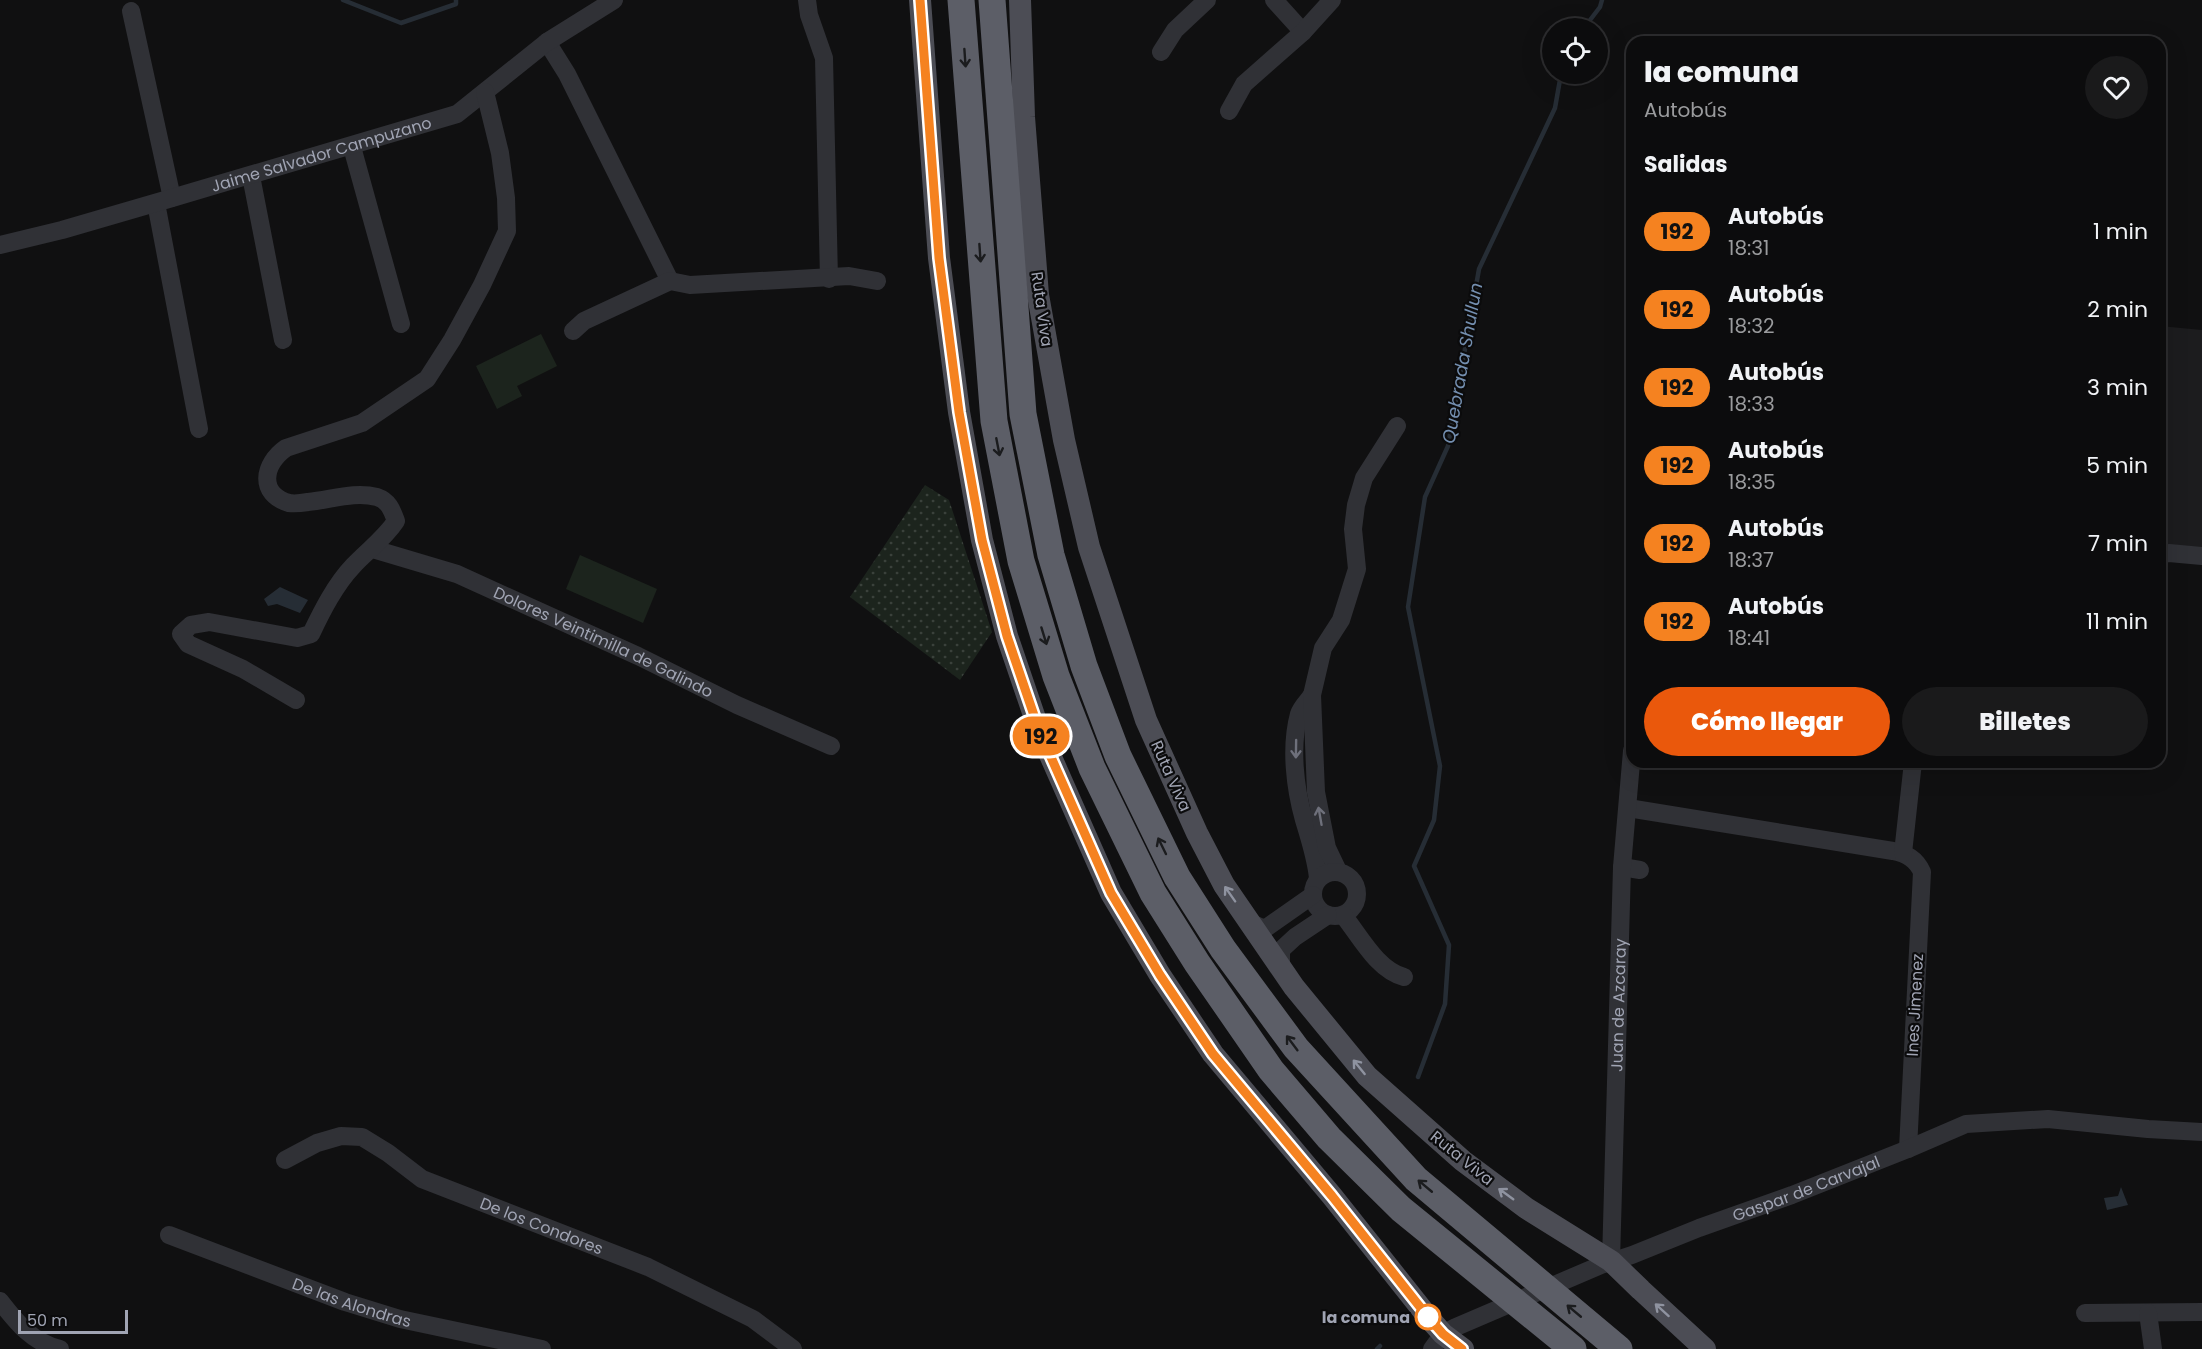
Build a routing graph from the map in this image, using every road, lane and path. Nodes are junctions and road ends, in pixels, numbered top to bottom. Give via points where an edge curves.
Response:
1 (614, 0) edge
2 (807, 0) edge
3 (920, 0) edge
4 (961, 0) edge
5 (992, 0) edge
6 (1020, 0) edge
7 (1207, 0) edge
8 (1274, 0) edge
9 (1332, 0) edge
10 (130, 12) dead end
11 (1303, 32) junction
12 (547, 42) junction
13 (1161, 52) dead end
14 (485, 92) junction
15 (1229, 111) dead end
16 (352, 147) junction
17 (251, 176) junction
18 (164, 201) junction
19 (0, 244) edge
20 (829, 279) junction
21 (669, 281) junction
22 (877, 281) dead end
23 (401, 324) dead end
24 (573, 331) dead end
25 (283, 340) dead end
26 (1397, 426) dead end
27 (199, 429) dead end
28 (372, 549) junction
29 (2166, 554) edge
30 (2202, 556) edge
31 (1312, 695) junction
32 (296, 700) dead end
33 (831, 746) dead end
34 (1631, 768) edge
35 (1913, 768) edge
36 (1628, 808) junction
37 (1910, 857) junction
38 (1622, 867) junction
39 (1640, 870) dead end
40 (1338, 871) junction
41 (1316, 887) junction
42 (1335, 915) junction
43 (1249, 922) junction
44 (1281, 968) junction
45 (1404, 977) dead end
46 (2202, 1132) edge
47 (1908, 1149) junction
48 (285, 1160) dead end
49 (169, 1235) dead end
50 (1606, 1263) junction
51 (0, 1301) edge
52 (2148, 1312) junction
53 (2202, 1312) edge
54 (2085, 1313) dead end
55 (1444, 1337) edge
56 (60, 1349) edge
57 (542, 1349) edge
58 (793, 1349) edge
59 (1462, 1349) edge
60 (1574, 1349) edge
61 (1619, 1349) edge
62 (1705, 1349) edge
63 (2153, 1349) edge

1 - 12 street, Jaime Salvador Campuzano
2 - 20 street via 824,58
3 - 55 main road via 939,258 959,412 982,540 1007,636 1039,730 1111,893 1160,975 1213,1054
4 -> 60 highway via 993,422 1021,561 1056,676 1092,768 1153,893 1271,1070 1329,1138 1401,1209
61 -> 5 highway, Ruta Viva via 1416,1179 1296,1048 1223,949 1177,878 1118,756 1084,666 1050,555 1023,414
43 -> 6 main road, Ruta Viva via 1197,833 1146,720 1089,547 1064,440 1038,294 1024,117
7 - 13 street via 1175,30
8 - 11 street
9 - 11 street
10 - 18 street
11 - 15 street via 1244,84
12 - 14 street, Jaime Salvador Campuzano
12 - 21 street via 567,74
14 - 16 street, Jaime Salvador Campuzano via 457,114
14 - 28 street via 500,153 507,231 452,340 427,379 362,423 286,447 268,467 267,484 274,496 291,504 357,494 380,498 391,506 396,521
16 - 17 street, Jaime Salvador Campuzano
16 - 23 street
17 - 18 street, Jaime Salvador Campuzano
17 - 25 street
18 - 19 street, Jaime Salvador Campuzano
18 - 27 street
20 - 21 street via 690,285
20 - 22 street via 849,276
21 - 24 street via 584,321
26 - 31 street via 1364,478 1353,529 1356,569 1341,620 1323,648
28 - 32 street via 353,566 322,610 311,634 297,638 209,622 191,625 181,634 188,644 243,669
28 - 33 street, Dolores Veintimilla de Galindo via 457,574
29 - 30 street
40 -> 31 street via 1328,849 1316,792
31 -> 41 street via 1299,712 1295,748 1304,819 1316,854
34 - 36 street, Juan de Azcaray
35 - 37 street, Ines Jimenez
36 - 37 street
36 - 38 street, Juan de Azcaray
37 - 47 street, Ines Jimenez via 1922,872
38 - 39 street
38 - 50 street, Juan de Azcaray
40 - 41 street via 1324,874
40 - 42 street via 1353,880 1358,895 1350,910
41 - 42 street via 1319,909
41 - 43 street via 1266,928
42 - 44 street via 1295,937 1281,950
42 - 45 street via 1392,974
43 - 44 main road, Ruta Viva
50 -> 44 main road, Ruta Viva via 1463,1161 1367,1076
46 - 47 street, Gaspar de Carvajal via 2048,1119 2001,1120 1966,1124
47 - 50 street, Gaspar de Carvajal
48 - 58 street, De los Condores via 333,1138 362,1137 422,1179 648,1267 753,1319
49 - 57 street, De las Alondras via 345,1302
50 - 55 street, Gaspar de Carvajal
62 -> 50 main road, Ruta Viva
51 - 56 street via 37,1341
52 - 53 street
52 - 54 street
52 - 63 street
55 - 59 main road

